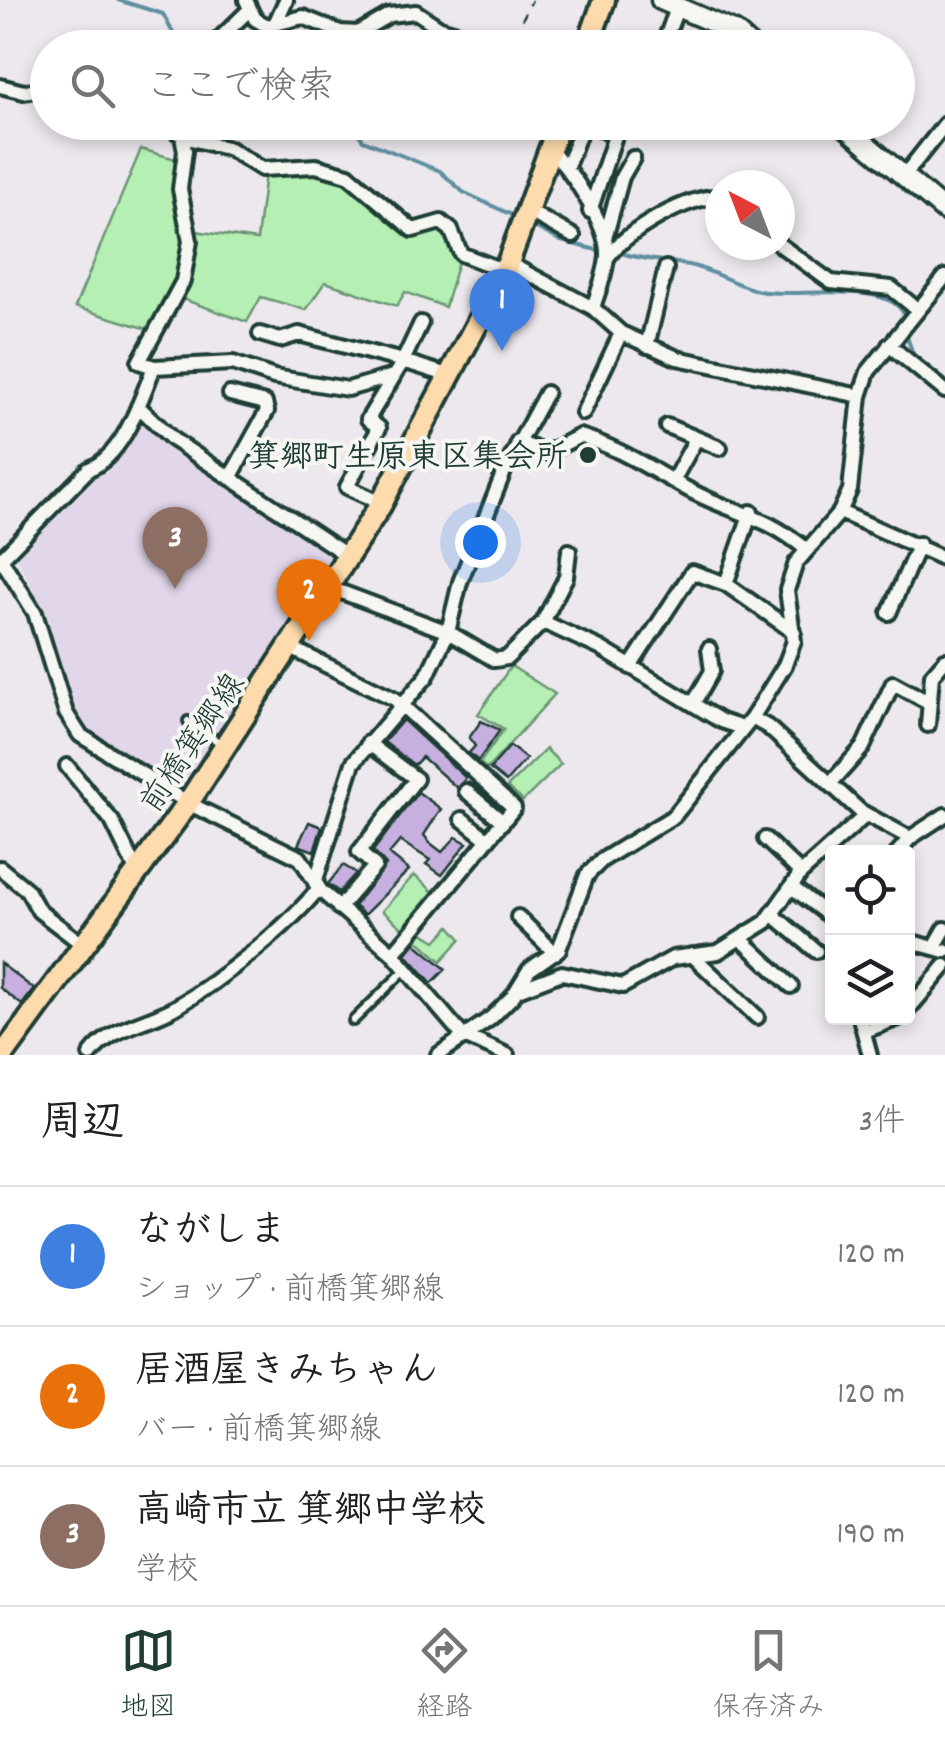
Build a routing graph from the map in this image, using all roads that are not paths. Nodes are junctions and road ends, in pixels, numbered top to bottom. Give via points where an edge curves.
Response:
1 (286, 0) edge
2 (413, 0) edge
3 (604, 0) edge
4 (669, 3) edge
5 (247, 4) edge
6 (420, 14) junction
7 (721, 25) junction
8 (274, 26) junction
9 (225, 30) edge
10 (341, 30) edge
11 (362, 30) edge
12 (447, 30) edge
13 (593, 30) edge
14 (665, 30) edge
15 (719, 30) edge
16 (728, 30) edge
17 (0, 86) edge
18 (30, 91) edge
19 (945, 124) edge
20 (184, 140) edge
21 (205, 140) edge
22 (549, 140) edge
23 (555, 140) edge
24 (578, 140) edge
25 (614, 140) edge
26 (861, 140) edge
27 (633, 158) dead end
28 (568, 164) junction
29 (903, 177) junction
30 (705, 196) edge
31 (590, 211) junction
32 (945, 211) edge
33 (526, 217) junction
34 (573, 236) dead end
35 (605, 238) junction
36 (795, 255) edge
37 (608, 257) junction
38 (507, 267) junction
39 (666, 268) dead end
40 (945, 277) edge
41 (593, 308) junction
42 (918, 310) junction
43 (421, 322) dead end
44 (622, 333) junction
45 (260, 334) dead end
46 (889, 345) junction
47 (647, 346) junction
48 (402, 361) junction
49 (154, 367) junction
50 (394, 376) junction
51 (450, 376) junction
52 (945, 391) edge
53 (546, 393) dead end
54 (230, 394) dead end
55 (860, 396) junction
56 (138, 406) junction
57 (583, 413) dead end
58 (667, 426) dead end
59 (696, 438) junction
60 (518, 442) junction
61 (720, 448) dead end
62 (230, 478) junction
63 (673, 481) junction
64 (382, 503) junction
65 (751, 512) junction
66 (840, 512) junction
67 (919, 544) junction
68 (806, 549) junction
69 (569, 551) dead end
70 (348, 556) junction
71 (0, 558) edge
72 (945, 559) edge
73 (726, 584) junction
74 (328, 587) junction
75 (889, 613) dead end
76 (543, 622) junction
77 (448, 632) junction
78 (794, 632) junction
79 (289, 648) junction
80 (709, 649) dead end
81 (945, 660) edge
82 (630, 666) junction
83 (928, 702) junction
84 (400, 704) junction
85 (692, 704) junction
86 (188, 721) dead end
87 (747, 723) junction
88 (928, 725) dead end
89 (368, 743) junction
90 (226, 747) junction
91 (67, 766) dead end
92 (830, 784) junction
93 (466, 791) dead end
94 (188, 804) junction
95 (866, 814) junction
96 (945, 815) edge
97 (462, 819) dead end
98 (502, 822) junction
99 (764, 838) dead end
100 (910, 838) junction
101 (488, 840) junction
102 (904, 845) edge
103 (0, 868) edge
104 (137, 872) junction
105 (802, 874) junction
106 (317, 886) junction
107 (793, 888) junction
108 (339, 908) junction
109 (825, 913) edge
110 (772, 914) junction
111 (518, 917) dead end
112 (945, 929) edge
113 (741, 938) junction
114 (915, 943) edge
115 (82, 944) junction
116 (940, 950) edge
117 (816, 951) dead end
118 (554, 953) junction
119 (392, 954) junction
120 (692, 955) junction
121 (945, 966) edge
122 (407, 968) junction
123 (791, 986) dead end
124 (518, 990) junction
125 (915, 1002) edge
126 (757, 1017) dead end
127 (353, 1021) dead end
128 (862, 1025) edge
129 (462, 1034) junction
130 (8, 1047) edge
131 (90, 1055) edge
132 (438, 1055) edge
133 (507, 1055) edge
134 (870, 1055) edge

1 - 8 street
2 - 6 street
3 - 13 main road
4 - 7 street
4 - 14 street
5 - 8 street via 260,24
5 - 9 street
6 - 11 street via 398,13
6 - 12 street
7 - 15 street
7 - 16 street
8 - 10 street via 303,17
17 - 18 street
19 - 29 street
20 - 49 street via 180,189 190,241 179,291 138,362
21 - 38 street via 262,170 316,166 348,176 406,227 420,230 440,222 461,254
22 - 33 main road, 前橋箕郷線
23 - 28 street
24 - 28 street
25 - 31 street
26 - 29 street
27 - 35 street
28 - 31 street
29 - 32 street
30 - 37 street via 614,246
31 - 35 street
33 - 34 street
33 - 38 main road, 前橋箕郷線
35 - 37 street
36 - 42 street via 831,282 892,288
37 - 41 street
38 - 41 street
38 - 51 main road, 前橋箕郷線
39 - 47 street
40 - 42 street
41 - 44 street
42 - 46 street
43 - 48 street
44 - 47 street
44 - 57 street
45 - 48 street via 280,340 299,334
46 - 52 street
46 - 55 street
47 - 55 street
48 - 50 street
48 - 51 street
49 - 50 street via 233,363 348,389
49 - 56 street
50 - 64 street via 368,419 379,428 347,487
51 - 64 main road, 前橋箕郷線
53 - 60 street
54 - 62 street via 267,410
55 - 66 street via 853,472
56 - 62 street via 172,439
56 - 71 street via 104,462 89,469
58 - 59 street
59 - 61 street
59 - 63 street
60 - 63 street via 546,452 580,436
60 - 77 street via 460,582
62 - 70 street
63 - 65 street
64 - 70 main road, 前橋箕郷線
65 - 68 street
65 - 73 street
66 - 67 street
66 - 68 street
67 - 72 street
67 - 75 street
68 - 78 street via 787,590
69 - 76 street via 566,578
70 - 74 main road, 前橋箕郷線
71 - 94 street via 35,613 75,730
73 - 78 street
73 - 82 street via 692,572
74 - 77 street
74 - 79 main road, 前橋箕郷線
76 - 77 street via 501,660
76 - 82 street
77 - 84 street via 427,676
78 - 87 street via 786,665
79 - 84 street
79 - 90 main road, 前橋箕郷線
80 - 85 street via 712,671
81 - 83 street via 935,668
82 - 85 street
83 - 88 street
83 - 92 street via 893,683 863,747
84 - 89 street
84 - 98 street via 514,808
85 - 87 street
86 - 90 lane
87 - 92 street via 768,728
87 - 118 street via 674,816 587,875 567,936
89 - 106 street via 353,763
89 - 108 street via 416,779 359,852 375,866
90 - 94 main road, 前橋箕郷線
91 - 104 street via 112,821
92 - 95 street
93 - 98 street
94 - 104 main road, 前橋箕郷線
94 - 106 street via 300,858
95 - 100 street
95 - 105 street
96 - 100 street
97 - 101 street
98 - 101 street
99 - 105 street
100 - 102 street
101 - 119 street
103 - 115 street via 27,890 39,911
104 - 115 main road, 前橋箕郷線
105 - 107 street
106 - 108 street
106 - 131 street via 296,917 196,994 110,1035
107 - 109 street
107 - 110 street
108 - 119 street
110 - 113 street
110 - 117 street
111 - 118 street
112 - 116 street
113 - 120 street via 718,952
113 - 123 street
114 - 116 street
115 - 130 main road, 前橋箕郷線
118 - 124 street via 529,970
119 - 122 street
120 - 124 street via 673,958 623,986 562,973
120 - 126 street
121 - 125 street
122 - 127 lane
122 - 129 street
124 - 129 street via 479,1028
128 - 134 street
129 - 132 street
129 - 133 street

